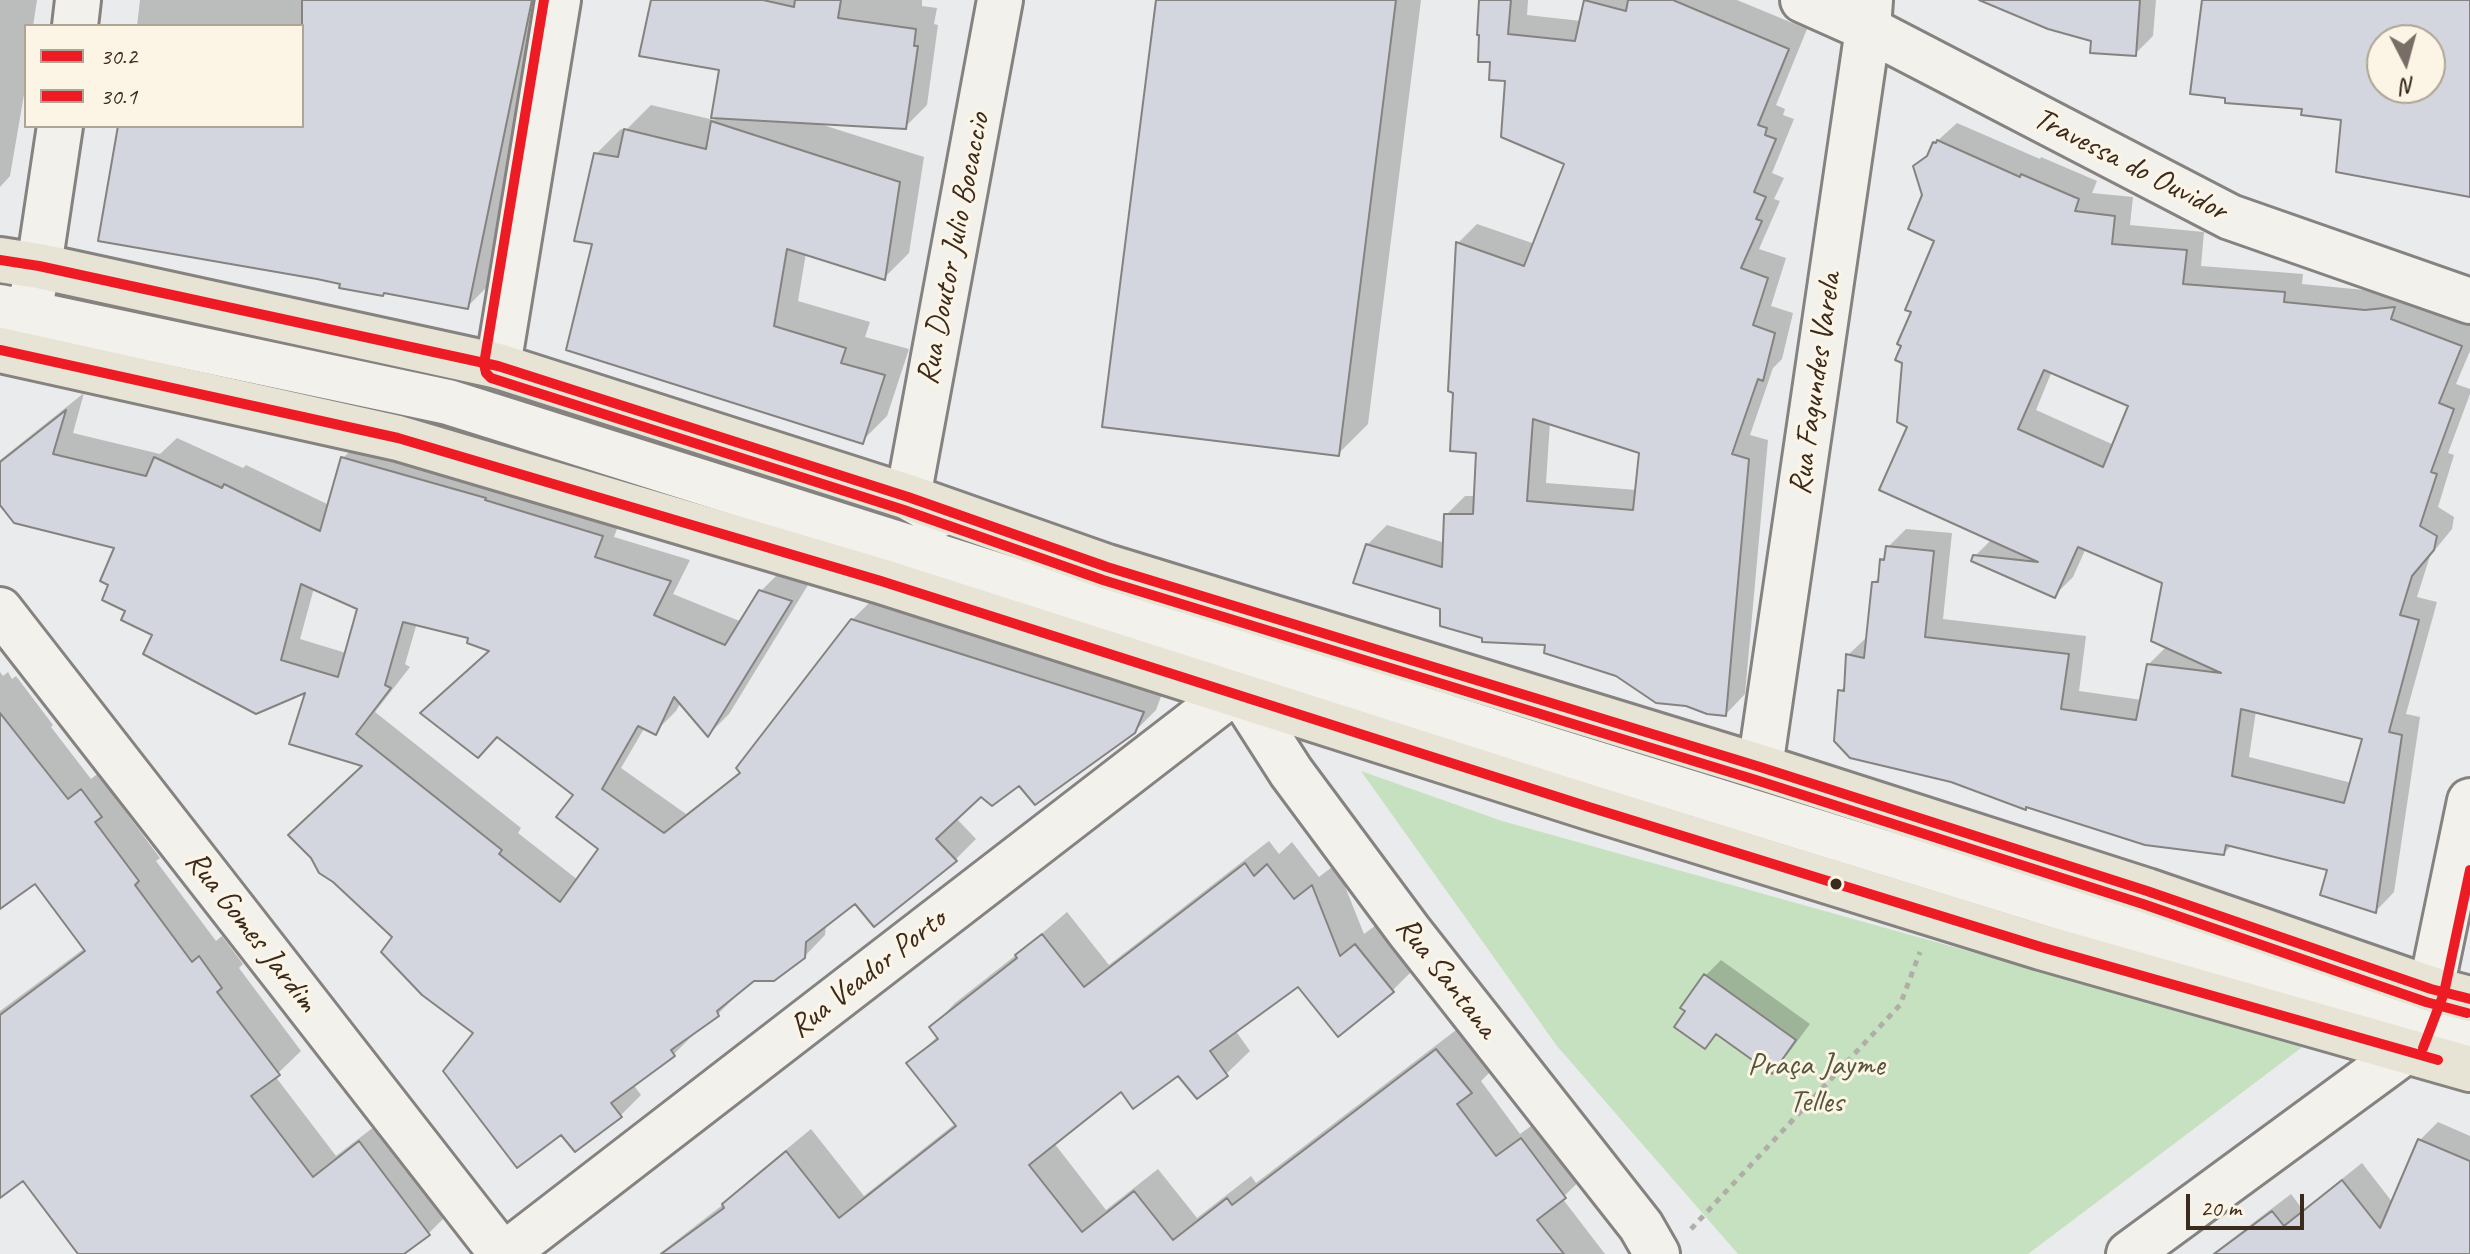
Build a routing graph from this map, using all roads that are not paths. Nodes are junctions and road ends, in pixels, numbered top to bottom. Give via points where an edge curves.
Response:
1 (78, 0) edge
2 (558, 0) edge
3 (1000, 0) edge
4 (1803, 0) edge
5 (1869, 15) edge
6 (75, 24) edge
7 (59, 128) edge
8 (19, 263) edge
9 (2470, 301) edge
10 (12, 331) edge
11 (498, 366) junction
12 (908, 497) junction
13 (881, 581) junction
14 (1096, 606) junction
15 (0, 610) edge
16 (1237, 695) junction
17 (1760, 767) junction
18 (2470, 801) edge
19 (2054, 906) junction
20 (2432, 1014) edge
21 (2470, 1034) edge
22 (2470, 1069) edge
23 (1673, 1243) edge
24 (504, 1254) edge
25 (2129, 1254) edge

1 - 6 street
2 - 11 street
3 - 12 street, Rua Doutor Julio Bocaccio
4 - 5 street, Travessa do Ouvidor
5 - 9 street, Travessa do Ouvidor via 2230,217
5 - 17 street, Rua Fagundes Varela
7 - 8 street
8 - 10 street
8 - 11 main road
10 - 13 main road
10 - 14 street via 448,402
11 - 12 main road
12 - 14 street
12 - 17 main road via 1107,567
13 - 14 street
13 - 16 main road
14 - 19 street
15 - 24 street, Rua Gomes Jardim
16 - 20 main road via 2041,947
16 - 23 street, Rua Santana via 1409,931 1641,1226
16 - 24 street, Rua Veador Porto
17 - 20 main road via 2147,891
18 - 20 street
19 - 20 street
19 - 20 street
20 - 21 street
20 - 22 main road
20 - 25 street

